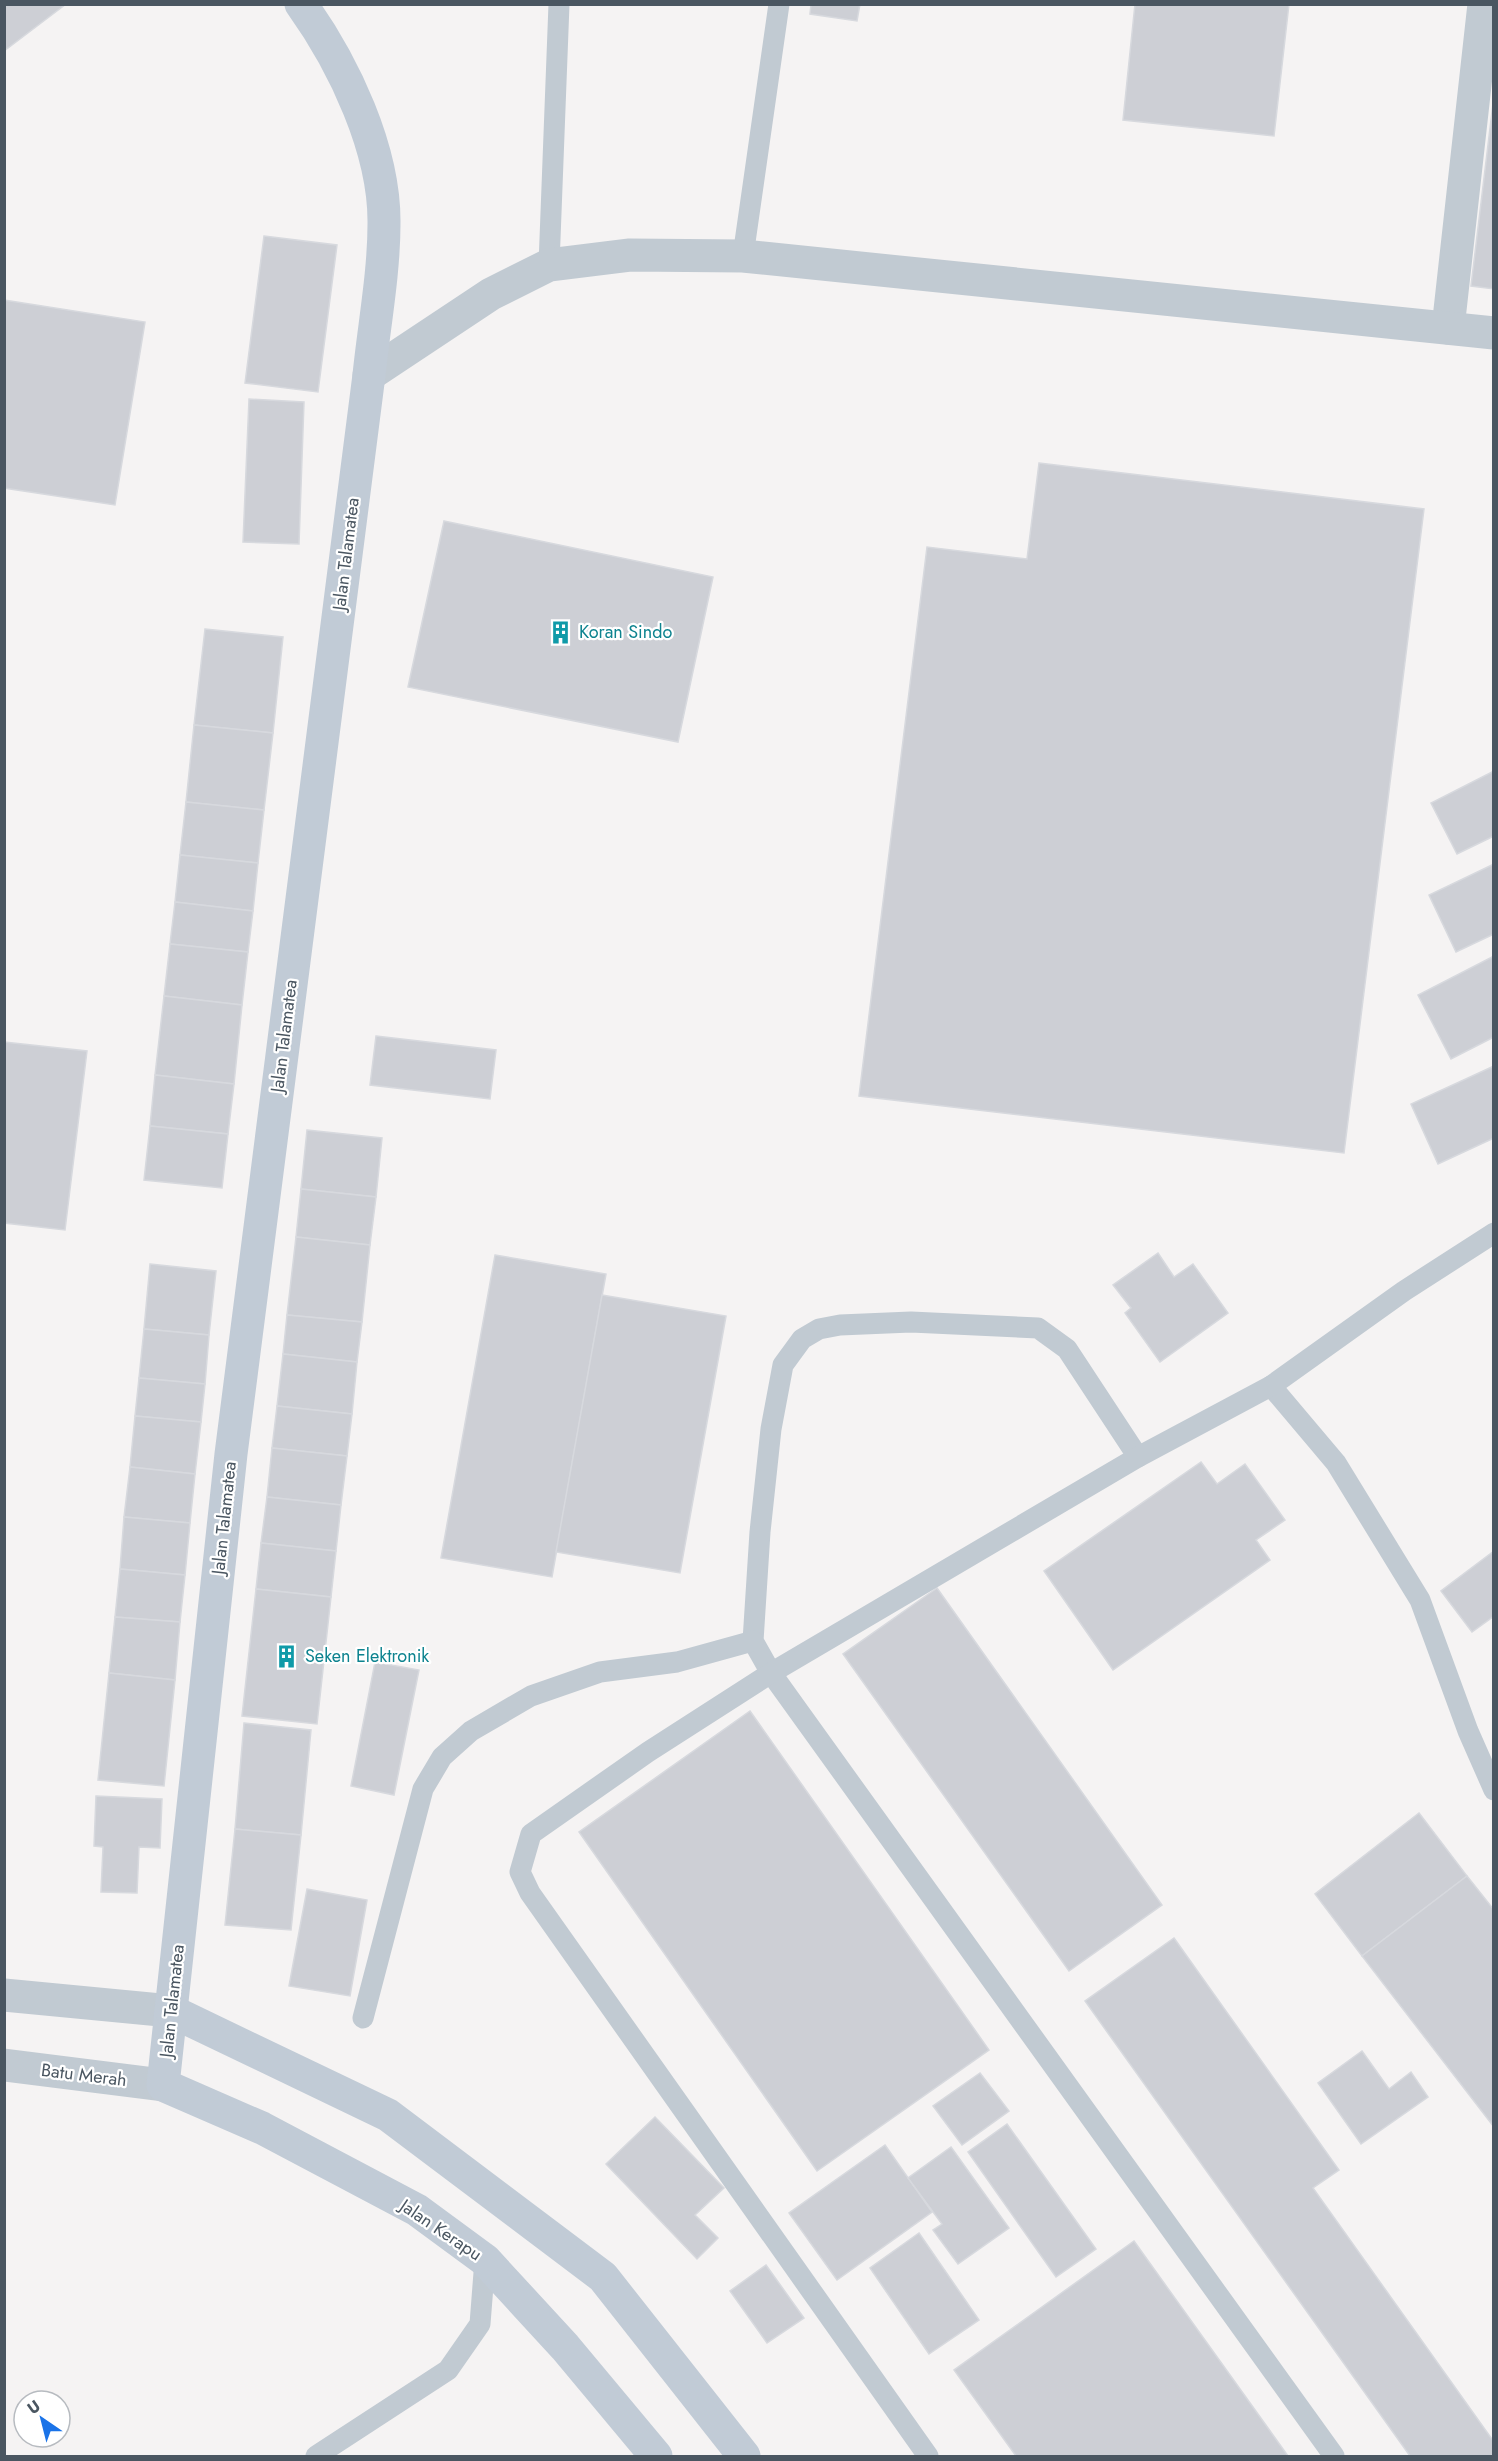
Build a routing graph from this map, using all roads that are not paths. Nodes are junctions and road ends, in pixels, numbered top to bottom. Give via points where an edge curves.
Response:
1 (301, 4) edge
2 (559, 4) edge
3 (779, 4) edge
4 (1484, 4) edge
5 (743, 256) junction
6 (549, 266) junction
7 (1448, 328) junction
8 (1494, 333) edge
9 (369, 375) junction
10 (1494, 1233) edge
11 (1270, 1386) junction
12 (1138, 1457) junction
13 (753, 1641) junction
14 (771, 1673) junction
15 (1494, 1790) edge
16 (4, 1995) edge
17 (171, 2011) junction
18 (363, 2018) dead end
19 (4, 2065) edge
20 (163, 2085) junction
21 (485, 2260) junction
22 (316, 2457) edge
23 (656, 2457) edge
24 (744, 2457) edge
25 (928, 2457) edge
26 (1334, 2457) edge

1 - 9 street, Jalan Talamatea via 344,74 374,146 384,223
2 - 6 lane
3 - 5 lane
4 - 7 street
5 - 6 street via 630,255
5 - 7 street
6 - 9 street via 491,294
7 - 8 street
9 - 17 street, Jalan Talamatea via 231,1454
10 - 11 lane
11 - 12 lane
11 - 15 lane via 1336,1463 1420,1600
12 - 13 lane via 1067,1349 1038,1329 911,1322 840,1324 819,1329 802,1339 783,1365 771,1429
12 - 14 lane
13 - 14 lane
13 - 18 lane via 677,1662 600,1672 531,1696 471,1731 442,1757 423,1789
14 - 25 lane via 531,1834 520,1872 530,1893
14 - 26 lane
16 - 17 street
17 - 20 street, Jalan Talamatea
17 - 24 street via 388,2115 603,2277
19 - 20 street, Batu Merah
20 - 21 street, Jalan Kerapu via 262,2128 417,2210
21 - 22 lane via 480,2324 448,2370
21 - 23 street, Jalan Kerapu via 565,2347

